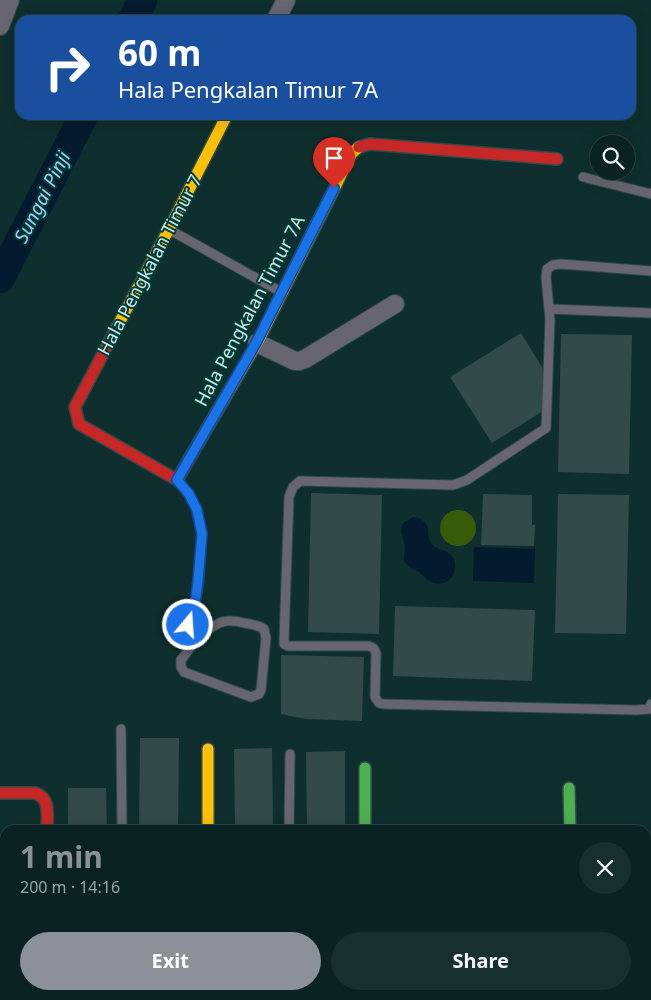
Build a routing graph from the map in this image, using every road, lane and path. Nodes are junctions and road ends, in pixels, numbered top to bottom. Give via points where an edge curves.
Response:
1 (10, 0) edge
2 (286, 0) edge
3 (278, 15) edge
4 (0, 26) edge
5 (224, 120) edge
6 (557, 159) dead end
7 (583, 177) dead end
8 (651, 194) edge
9 (169, 229) junction
10 (651, 271) edge
11 (281, 292) junction
12 (395, 304) dead end
13 (550, 309) junction
14 (651, 313) edge
15 (256, 343) junction
16 (177, 480) junction
17 (199, 636) junction
18 (651, 704) edge
19 (120, 729) dead end
20 (208, 750) dead end
21 (290, 754) dead end
22 (365, 768) dead end
23 (569, 788) dead end
24 (0, 793) edge
25 (47, 825) edge
26 (122, 825) edge
27 (208, 825) edge
28 (289, 825) edge
29 (365, 825) edge
30 (570, 825) edge

1 - 4 street
2 - 3 street
5 - 9 street, Hala Pengkalan Timur 7
6 - 11 street, Hala Pengkalan Timur 7A via 370,144 359,146 352,153
7 - 8 lane
9 - 11 lane
9 - 16 street, Hala Pengkalan Timur 7 via 75,407 79,424
10 - 13 lane via 552,265 546,277
11 - 15 street, Hala Pengkalan Timur 7A
12 - 15 street via 299,361
13 - 14 lane
13 - 18 lane via 546,428 467,480 453,485 300,481 293,487 289,498 284,644 373,647 376,653 375,697 383,704 636,710 649,709
15 - 16 street, Hala Pengkalan Timur 7A
16 - 17 lane via 197,510 202,534 195,604 187,622
17 - 17 lane via 222,621 234,620 264,630 266,638 258,694 251,697 184,672 181,660
19 - 26 lane
20 - 27 street
21 - 28 lane
22 - 29 street
23 - 30 street
24 - 25 street via 39,793 47,804

